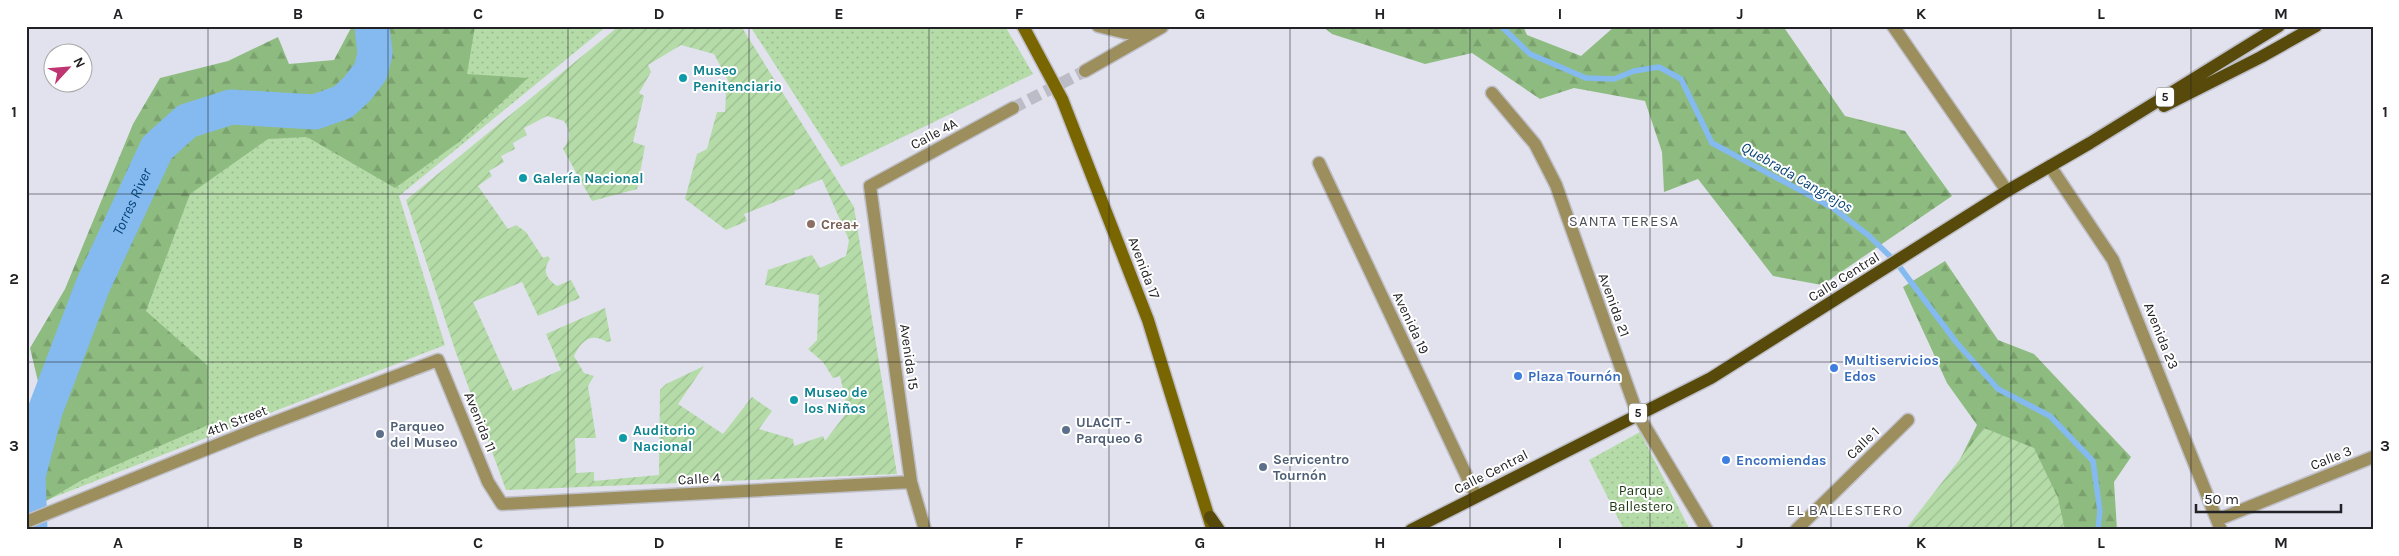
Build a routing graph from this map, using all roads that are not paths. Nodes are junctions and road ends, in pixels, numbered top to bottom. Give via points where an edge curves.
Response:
1 (1023, 26) edge
2 (1098, 26) edge
3 (1162, 26) edge
4 (1893, 26) edge
5 (2279, 26) edge
6 (2316, 26) edge
7 (1085, 71) tunnel mouth
8 (1492, 92) dead end
9 (1013, 108) tunnel mouth
10 (2090, 143) junction
11 (1319, 163) dead end
12 (2050, 166) junction
13 (870, 186) joint
14 (2007, 191) junction
15 (438, 360) joint
16 (1637, 413) junction
17 (1908, 420) dead end
18 (2373, 458) edge
19 (911, 482) junction
20 (494, 495) joint
21 (1476, 496) junction
22 (26, 522) edge
23 (1211, 523) edge
24 (2219, 525) edge
25 (925, 530) edge
26 (1219, 530) edge
27 (1411, 530) edge
28 (1707, 530) edge
29 (1796, 530) edge

1 - 23 main road, Avenida 17 via 1062,99 1138,294
2 - 3 street via 1126,33
3 - 7 street
4 - 14 street
5 - 10 main road, Calle Central / 5
6 - 10 main road
8 - 16 street, Avenida 21 via 1535,144 1556,185
9 - 13 street, Calle 4A
10 - 12 main road, Calle Central / 5
11 - 21 street, Avenida 19
12 - 14 main road, Calle Central / 5
12 - 24 street, Avenida 23 via 2113,260
13 - 19 street, Avenida 15
14 - 16 main road, Calle Central / 5 via 1711,378
15 - 20 street, Avenida 11
15 - 22 street, 4th Street
16 - 21 main road, Calle Central / 5
16 - 28 street, Avenida 21
17 - 29 street, Calle 1
18 - 24 street, Calle 3
19 - 20 street, Calle 4 via 511,505 502,504
19 - 25 street, Avenida 15
21 - 27 main road, Calle Central / 5
23 - 26 main road

